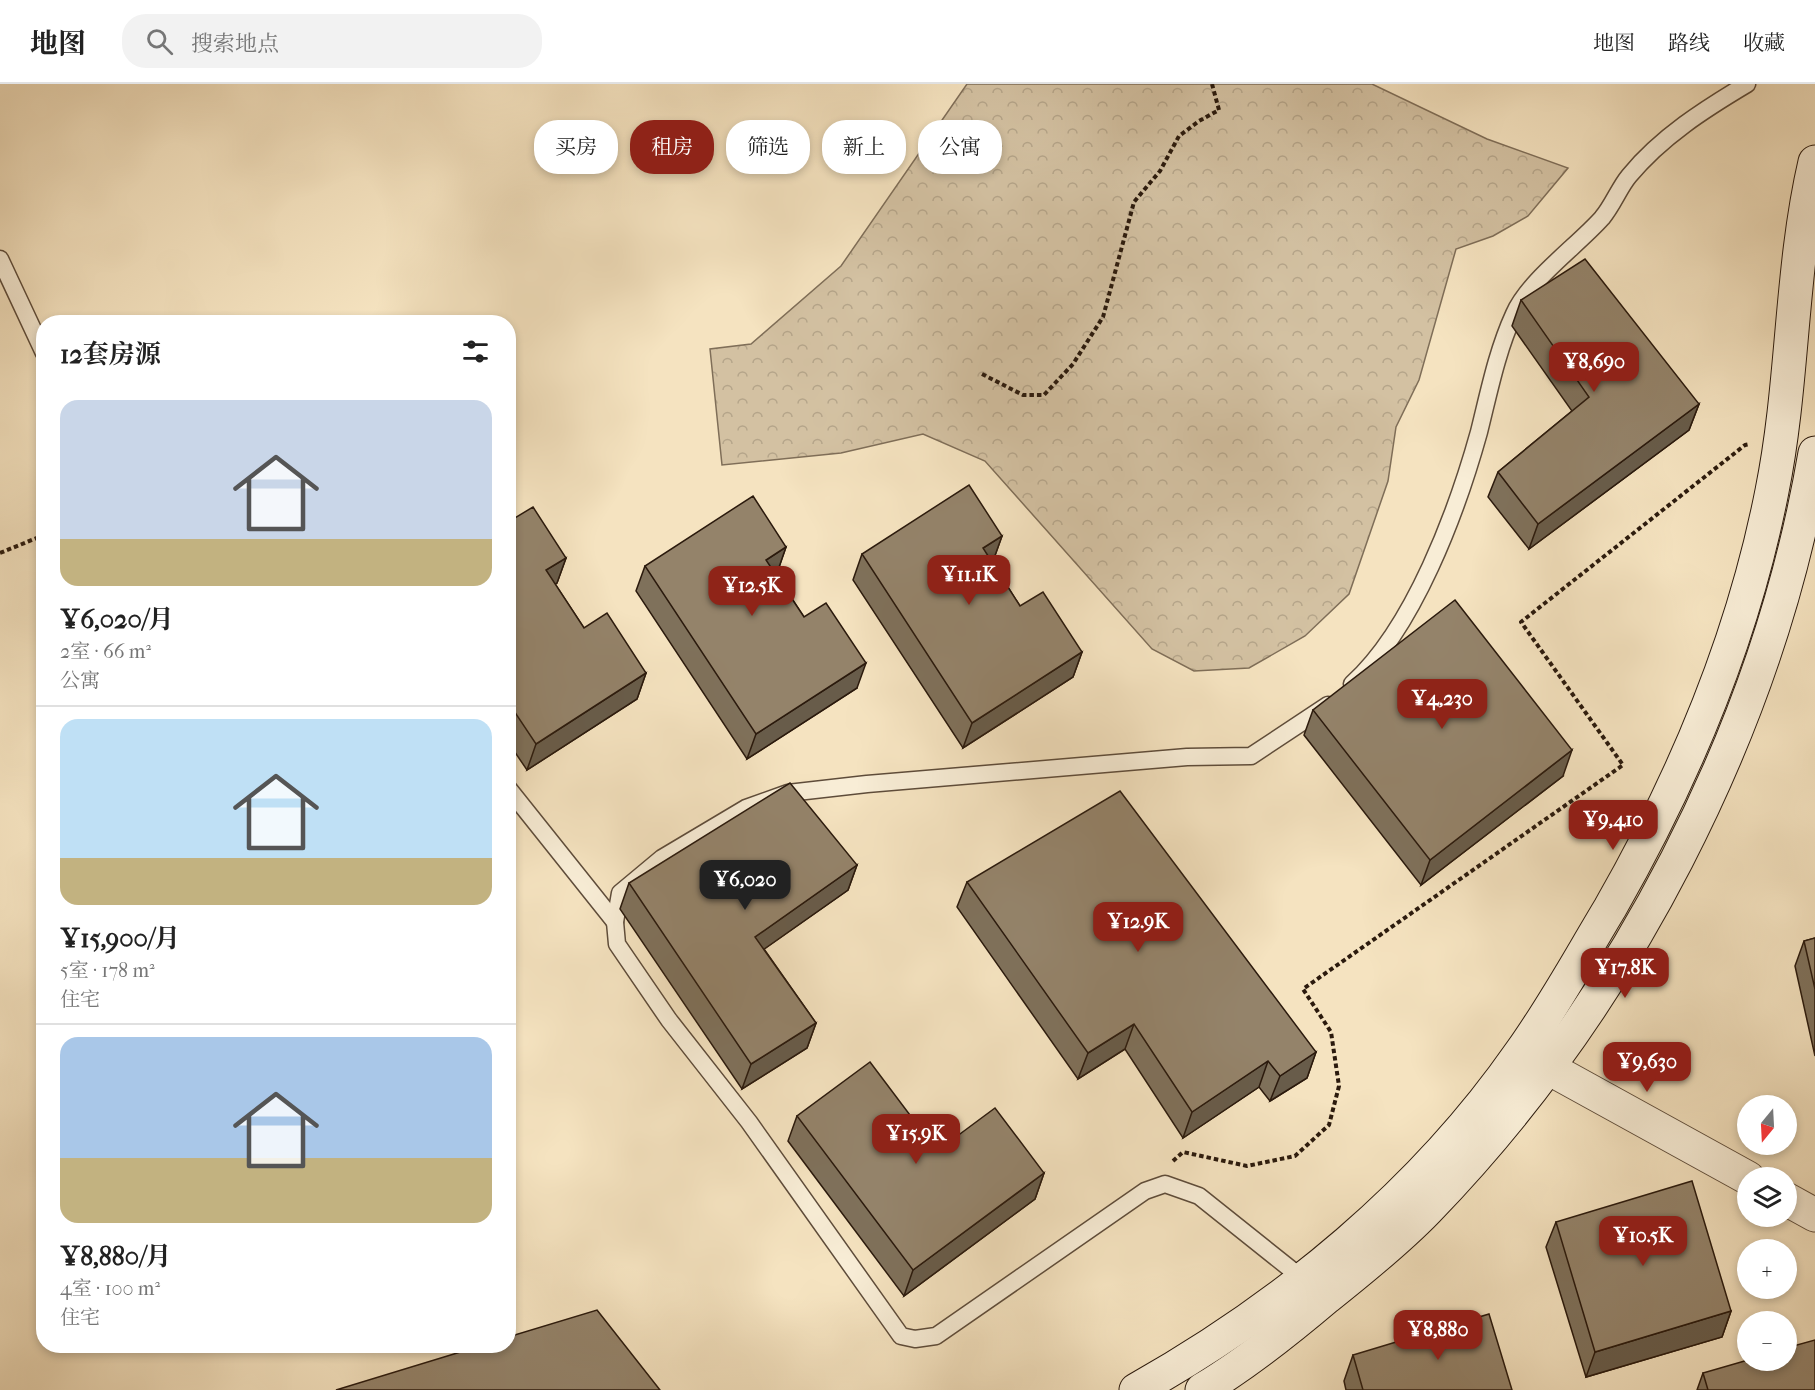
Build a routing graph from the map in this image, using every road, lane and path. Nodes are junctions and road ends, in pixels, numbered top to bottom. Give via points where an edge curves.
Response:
1 (1212, 84) edge
2 (1747, 84) edge
3 (1815, 162) edge
4 (0, 259) edge
5 (36, 336) edge
6 (982, 374) dead end
7 (1780, 444) junction
8 (1815, 454) edge
9 (36, 538) edge
10 (0, 553) edge
11 (516, 798) edge
12 (615, 922) junction
13 (1534, 1060) junction
14 (1737, 1172) edge
15 (1145, 1191) junction
16 (1797, 1205) edge
17 (1815, 1215) edge
18 (1303, 1279) junction
19 (1136, 1390) edge
20 (1202, 1390) edge

1 - 6 path via 1219,110 1179,136 1160,171 1134,202 1103,317 1073,364 1044,395 1023,395
2 - 12 lane via 1662,142 1629,176 1603,217 1546,272 1515,311 1458,504 1412,606 1359,677 1324,709 1251,756 1187,757 788,793 746,808 662,858 620,893
3 - 7 main road via 1799,262
4 - 5 lane
7 - 8 main road
7 - 13 main road via 1751,584 1705,718 1671,794
7 - 15 path via 1745,444 1521,622 1623,765 1303,989 1331,1032 1339,1086 1329,1125 1295,1156 1247,1166 1183,1152
8 - 13 main road via 1783,596 1742,716 1662,884 1608,979
9 - 10 path
11 - 12 lane
12 - 15 lane via 617,944 669,1020 748,1122 901,1336 936,1336
13 - 14 main road
13 - 18 main road via 1488,1096 1412,1182
13 - 20 main road via 1483,1148 1426,1211 1279,1338
15 - 18 lane via 1165,1184 1199,1196
16 - 17 main road
18 - 19 main road via 1243,1325

